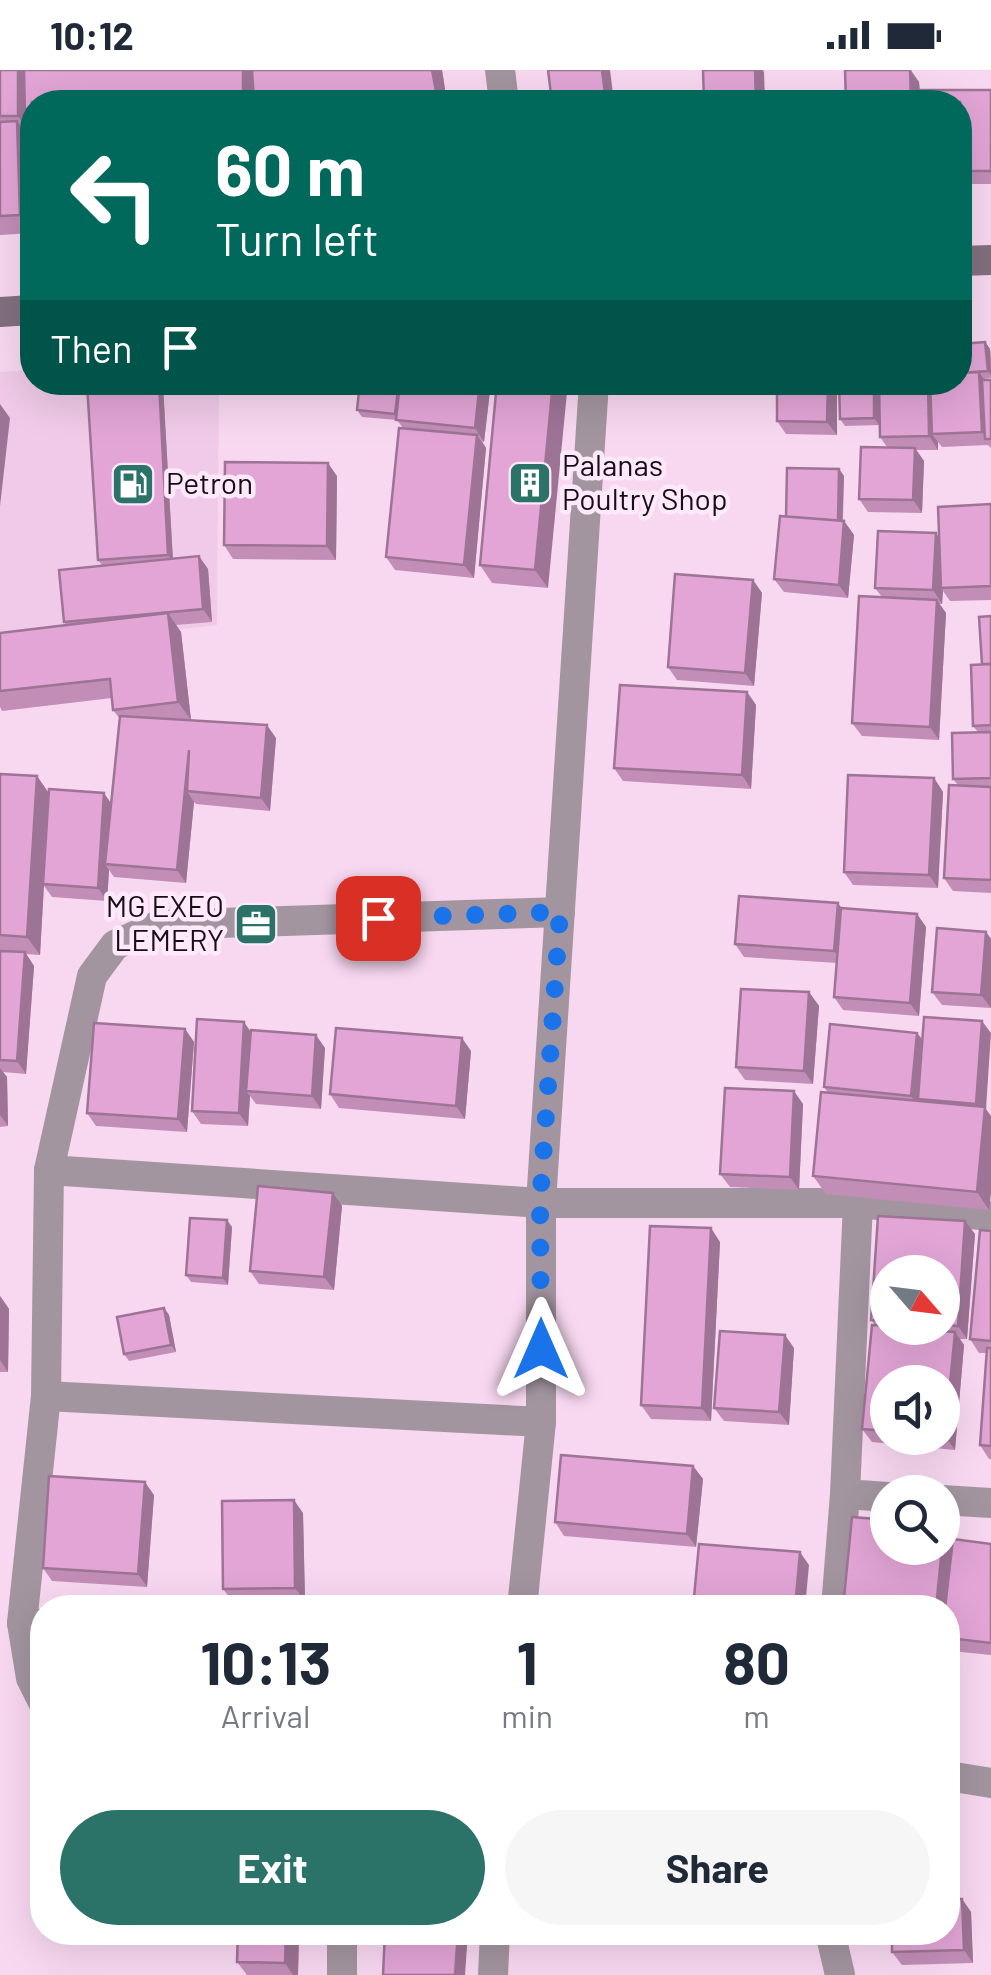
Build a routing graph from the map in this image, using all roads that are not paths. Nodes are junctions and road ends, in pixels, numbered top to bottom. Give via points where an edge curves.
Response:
1 (593, 395) edge
2 (560, 912) junction
3 (50, 1170) junction
4 (540, 1203) junction
5 (858, 1203) junction
6 (991, 1216) edge
7 (46, 1396) junction
8 (541, 1422) junction
9 (844, 1494) junction
10 (870, 1496) edge
11 (960, 1501) edge
12 (991, 1503) edge
13 (34, 1595) edge
14 (523, 1595) edge
15 (837, 1595) edge
16 (960, 1778) edge
17 (991, 1783) edge
18 (342, 1945) edge
19 (495, 1945) edge
20 (833, 1945) edge
21 (342, 1975) edge
22 (494, 1975) edge
23 (840, 1975) edge

1 - 2 street
2 - 3 street via 159,925 115,946 92,976
2 - 4 street
3 - 4 street
3 - 7 street
4 - 5 street
4 - 8 street
5 - 6 street
5 - 9 street
7 - 8 street
7 - 13 street
8 - 14 street
9 - 10 street
9 - 15 street
11 - 12 street
16 - 17 street
18 - 21 street
19 - 22 street
20 - 23 street

